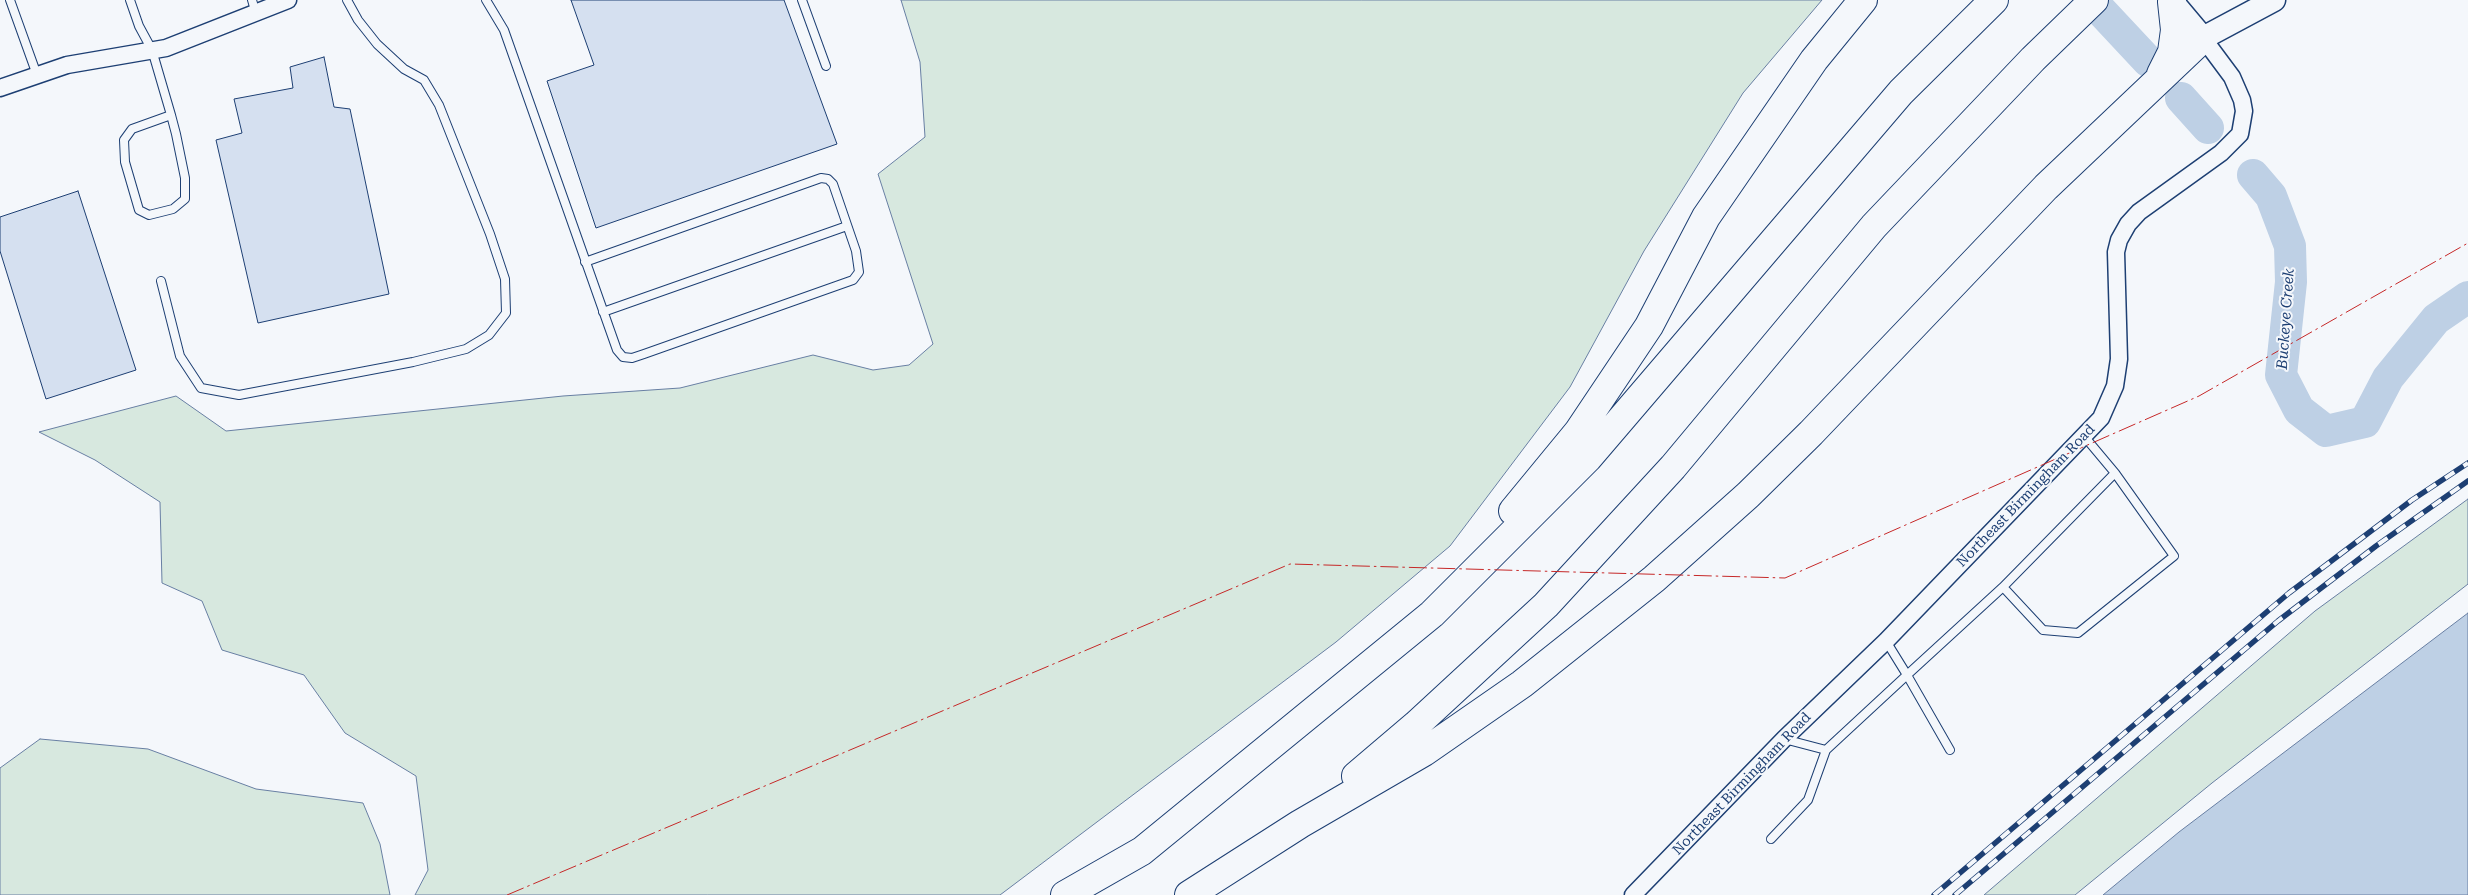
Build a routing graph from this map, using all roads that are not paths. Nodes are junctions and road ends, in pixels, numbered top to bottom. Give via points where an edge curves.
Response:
1 (10, 0) edge
2 (130, 0) edge
3 (288, 0) edge
4 (347, 0) edge
5 (486, 0) edge
6 (802, 0) edge
7 (1863, 0) edge
8 (2094, 0) edge
9 (2274, 0) edge
10 (2172, 1) edge
11 (1992, 2) edge
12 (254, 7) edge
13 (2203, 38) junction
14 (152, 50) junction
15 (826, 66) dead end
16 (37, 75) junction
17 (2158, 80) junction
18 (0, 88) edge
19 (171, 115) junction
20 (847, 226) junction
21 (586, 262) junction
22 (161, 281) dead end
23 (603, 312) junction
24 (2084, 436) junction
25 (2115, 472) junction
26 (2003, 587) junction
27 (1432, 614) junction
28 (1886, 641) junction
29 (1907, 674) junction
30 (1784, 739) junction
31 (1826, 750) junction
32 (1950, 750) dead end
33 (1300, 824) junction
34 (1771, 840) dead end
35 (1065, 895) edge
36 (1189, 895) edge
37 (1633, 895) edge

1 - 16 lane
2 - 14 lane
3 - 12 street
4 - 22 lane via 377,44 404,68 424,80 439,105 505,279 506,313 489,335 466,349 239,396 201,388 180,356
5 - 21 lane via 504,30
6 - 15 lane
7 - 27 highway via 1814,60 1706,216 1649,326 1578,432
8 - 33 highway via 2033,59 1874,226 1673,467 1546,605 1416,725
9 - 13 main road
10 - 13 main road
10 - 17 highway via 2175,30 2172,52
11 - 27 highway via 1901,92 1588,458
12 - 14 street via 166,48
13 - 17 highway
13 - 24 street, Northeast Birmingham Road via 2232,77 2242,100 2244,111 2240,134 2221,153 2139,212 2119,240 2116,252 2119,359 2115,386 2101,418
14 - 16 street via 67,65
14 - 19 lane
16 - 18 street
17 - 33 highway via 2046,187 1804,440 1654,579 1522,684 1424,752
19 - 19 lane via 185,178 185,199 174,209 149,215 138,210 125,162 124,140 132,129
20 - 21 lane via 832,184 821,178
20 - 23 lane
20 - 23 lane via 859,272 853,280 644,354 623,357 616,350
21 - 23 lane
24 - 25 lane
24 - 28 street, Northeast Birmingham Road
25 - 26 lane
25 - 26 lane via 2174,556 2078,633 2043,630
26 - 29 lane
27 - 35 highway via 1142,851
28 - 29 lane
28 - 30 street, Northeast Birmingham Road
29 - 31 lane
29 - 32 lane
30 - 31 lane
30 - 37 street, Northeast Birmingham Road
31 - 34 lane via 1808,800
33 - 36 highway

